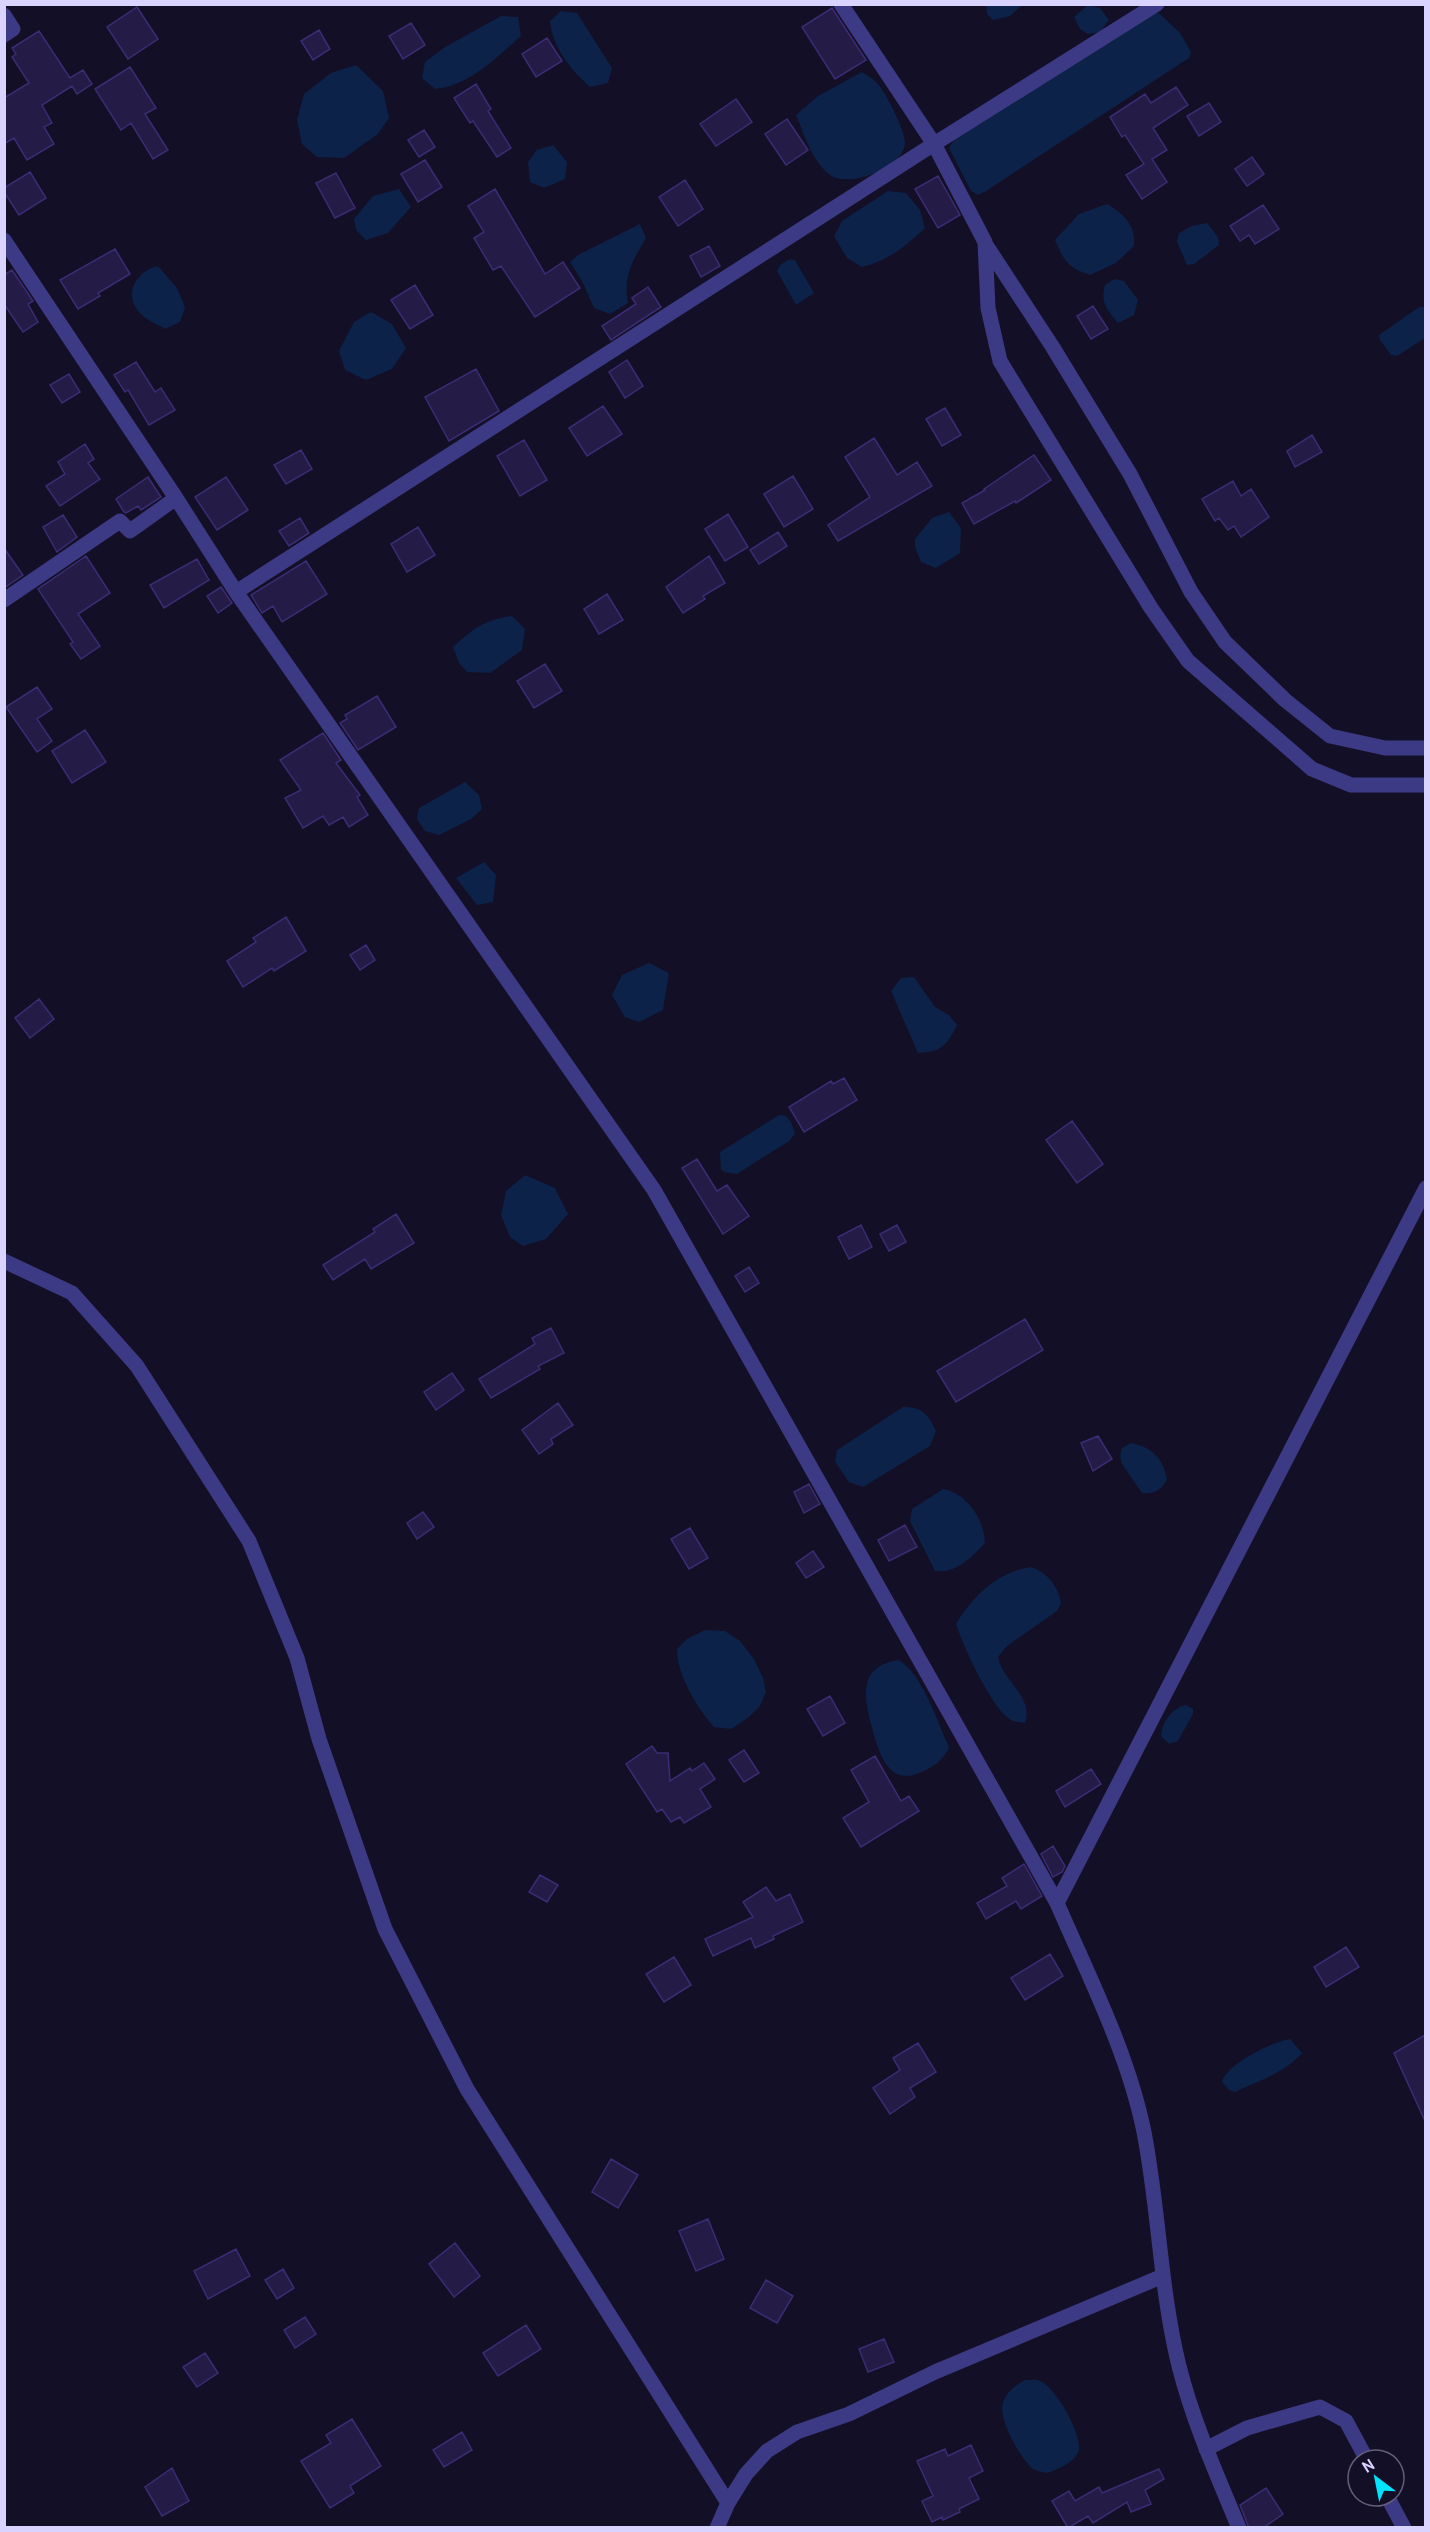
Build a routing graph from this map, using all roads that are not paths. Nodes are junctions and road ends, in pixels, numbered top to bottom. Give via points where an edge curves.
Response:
1 (842, 4) edge
2 (1156, 4) edge
3 (4, 15) edge
4 (4, 35) edge
5 (934, 144) junction
6 (4, 240) edge
7 (985, 242) junction
8 (176, 498) junction
9 (236, 592) junction
10 (4, 600) edge
11 (1425, 748) edge
12 (1425, 785) edge
13 (1425, 1188) edge
14 (4, 1261) edge
15 (1057, 1903) junction
16 (1163, 2276) junction
17 (1361, 2448) edge
18 (1206, 2449) junction
19 (728, 2503) junction
20 (1393, 2508) edge
21 (717, 2528) edge
22 (1239, 2528) edge
23 (1404, 2528) edge

1 - 5 street
2 - 5 street
3 - 4 street via 13,29
5 - 7 street
5 - 9 street
6 - 8 street
7 - 11 street via 1130,474 1191,592 1225,642 1330,736 1385,748
7 - 12 street via 988,308 1000,361 1151,608 1188,661 1312,769 1351,784
8 - 9 street
8 - 10 street via 130,531 120,521
9 - 15 street via 654,1190
13 - 15 street
14 - 19 street via 72,1293 137,1366 249,1540 297,1658 319,1739 385,1929 467,2089
15 - 16 street via 1102,2007 1144,2132
16 - 18 street via 1179,2366
16 - 19 street via 935,2372 849,2414 797,2432 767,2451
17 - 18 street via 1346,2421 1320,2407 1247,2428
18 - 22 street
19 - 21 street
20 - 23 street

